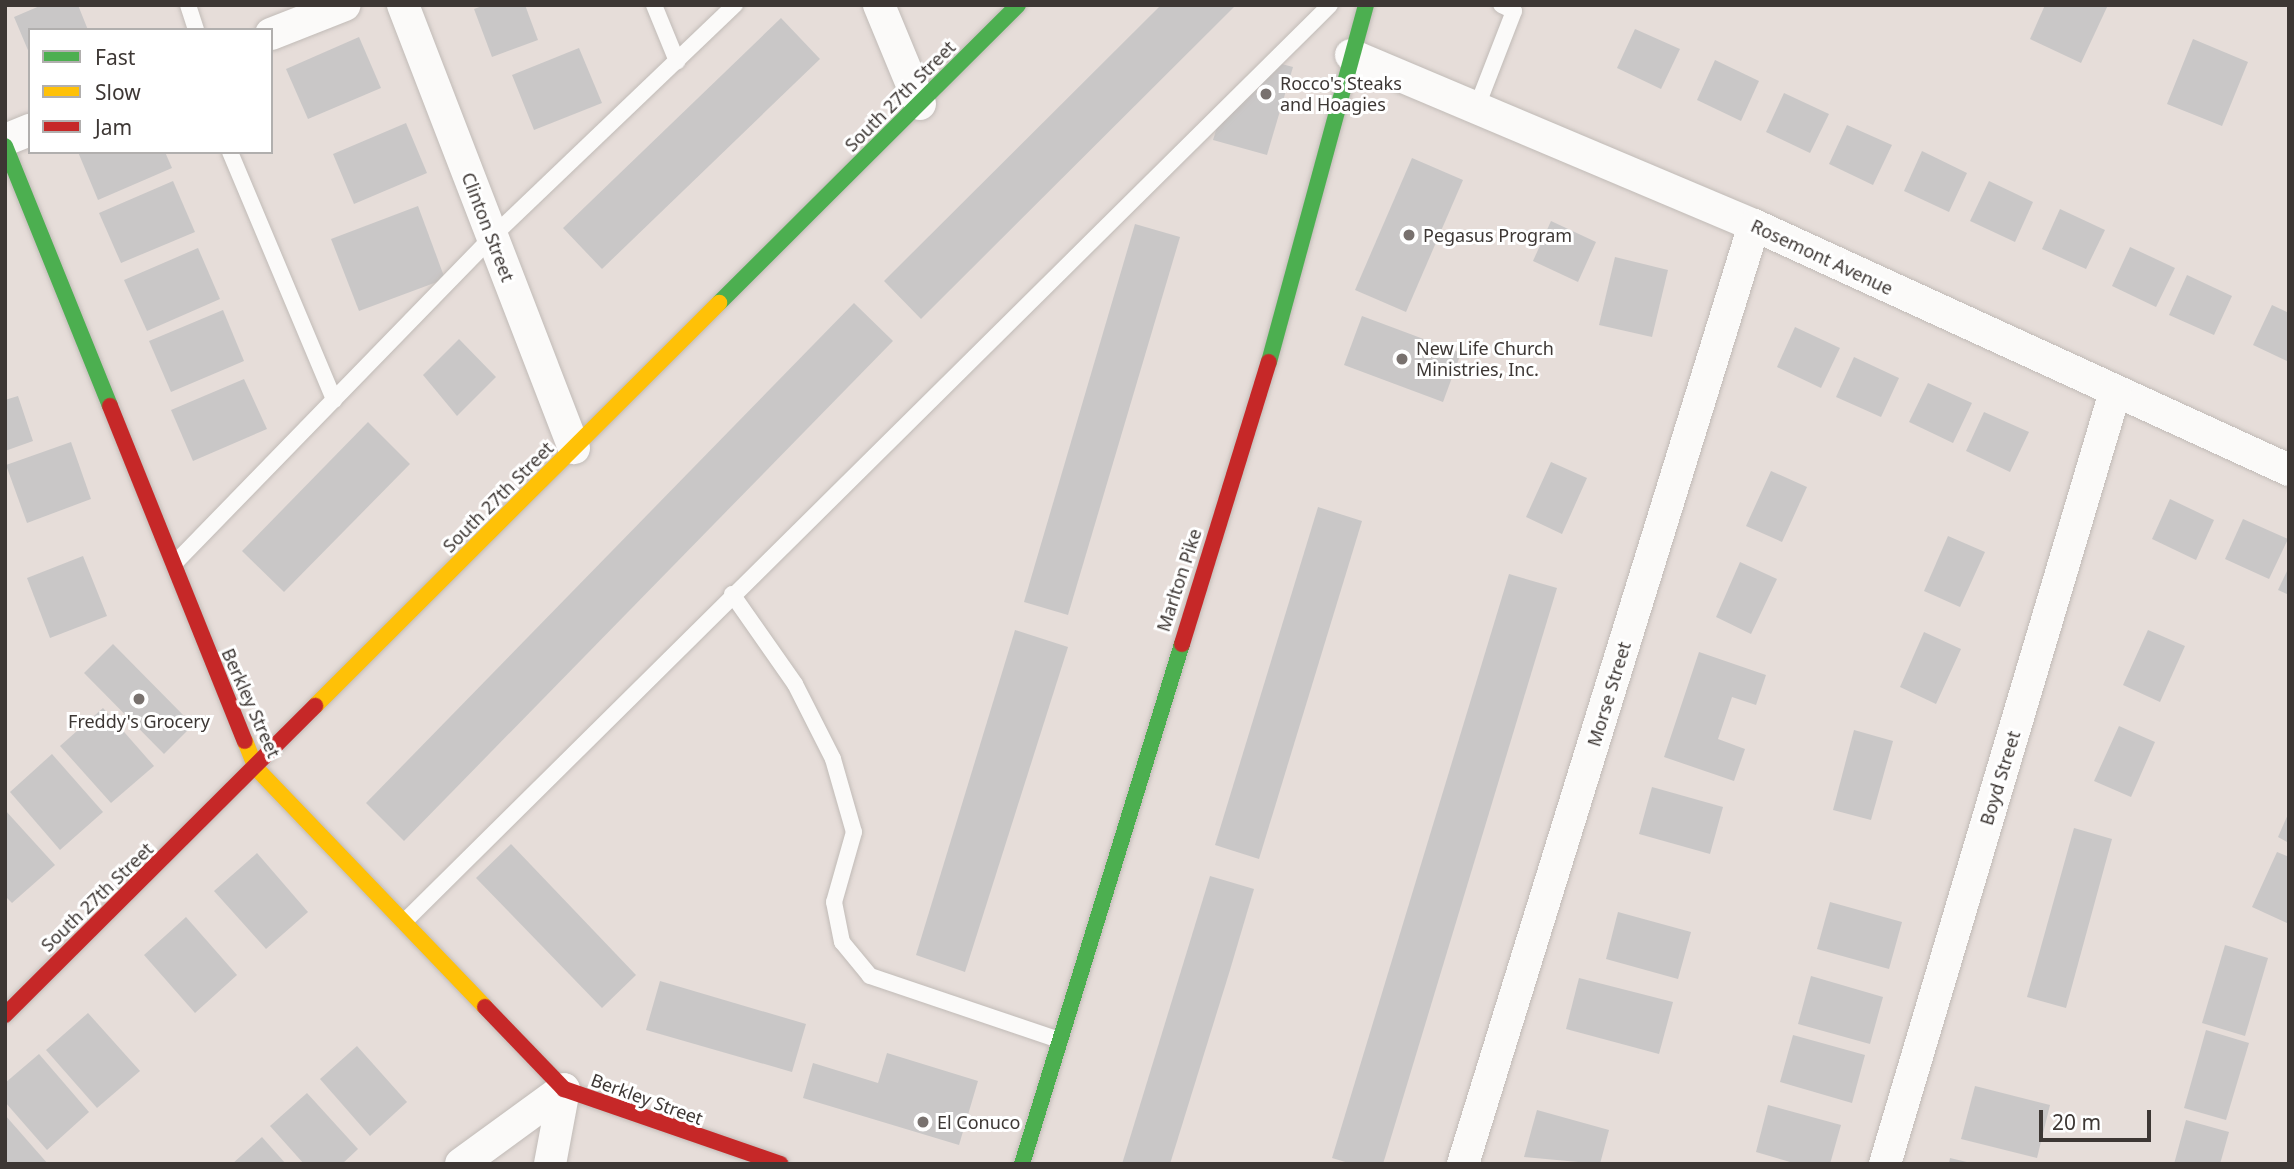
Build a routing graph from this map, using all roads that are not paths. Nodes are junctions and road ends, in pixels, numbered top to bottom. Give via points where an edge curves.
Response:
1 (188, 5) edge
2 (345, 5) edge
3 (403, 5) edge
4 (654, 5) edge
5 (735, 5) edge
6 (879, 5) edge
7 (1018, 5) edge
8 (1330, 5) edge
9 (1366, 5) edge
10 (1500, 5) edge
11 (195, 28) edge
12 (273, 33) edge
13 (1351, 55) junction
14 (677, 61) junction
15 (920, 103) junction
16 (1476, 109) junction
17 (28, 131) edge
18 (5, 140) edge
19 (5, 146) edge
20 (231, 154) edge
21 (1754, 225) junction
22 (492, 237) junction
23 (2115, 392) junction
24 (334, 400) junction
25 (574, 448) junction
26 (2289, 470) edge
27 (172, 566) junction
28 (732, 594) junction
29 (256, 768) junction
30 (404, 922) junction
31 (5, 1015) edge
32 (1059, 1040) junction
33 (564, 1089) junction
34 (461, 1164) edge
35 (550, 1164) edge
36 (780, 1164) edge
37 (1022, 1164) edge
38 (1463, 1164) edge
39 (1885, 1164) edge

1 - 11 lane
2 - 12 street
3 - 22 street, Clinton Street
4 - 14 lane
5 - 14 lane
6 - 15 street
7 - 15 main road, South 27th Street
8 - 28 lane
9 - 13 main road, Marlton Pike
10 - 16 lane via 1514,11
13 - 16 street, Rosemont Avenue
13 - 32 main road, Marlton Pike via 1278,332
14 - 22 lane
15 - 25 main road, South 27th Street
16 - 21 street, Rosemont Avenue
17 - 18 street
19 - 27 main road, Berkley Street
20 - 24 lane
21 - 23 street, Rosemont Avenue
21 - 38 street, Morse Street
22 - 24 lane
22 - 25 street, Clinton Street
23 - 26 street, Rosemont Avenue
23 - 39 street, Boyd Street
24 - 27 lane
25 - 29 main road, South 27th Street
27 - 29 main road, Berkley Street
28 - 30 lane
28 - 32 lane via 795,684 833,759 854,832 834,902 842,942 870,976
29 - 30 main road, Berkley Street
29 - 31 main road, South 27th Street
30 - 33 main road, Berkley Street
32 - 37 main road, Marlton Pike
33 - 34 street
33 - 35 street
33 - 36 main road, Berkley Street

